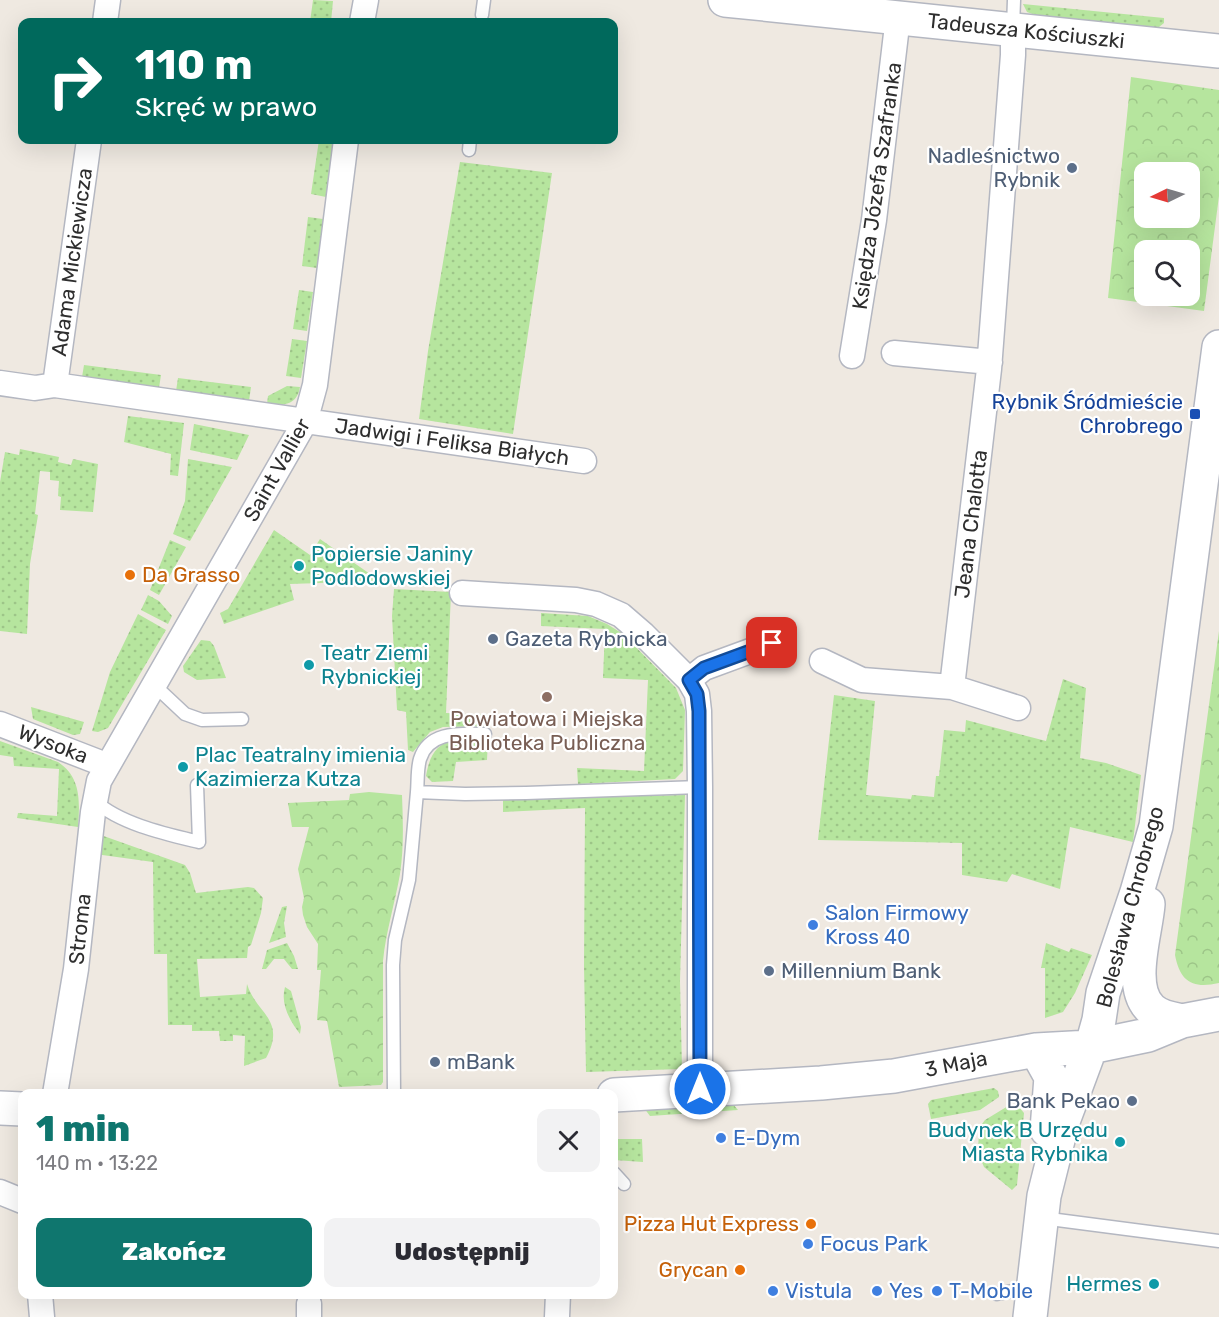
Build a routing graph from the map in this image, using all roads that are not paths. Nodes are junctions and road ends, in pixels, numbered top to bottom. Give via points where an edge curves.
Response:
1 (108, 0) edge
2 (366, 0) edge
3 (484, 0) edge
4 (725, 0) edge
5 (761, 2) edge
6 (1014, 14) edge
7 (482, 15) dead end
8 (898, 17) junction
9 (106, 18) edge
10 (363, 18) edge
11 (1219, 51) edge
12 (88, 144) edge
13 (345, 144) edge
14 (1219, 347) edge
15 (894, 353) dead end
16 (852, 356) dead end
17 (990, 362) junction
18 (0, 383) edge
19 (55, 386) junction
20 (305, 422) junction
21 (584, 461) dead end
22 (462, 593) dead end
23 (772, 643) dead end
24 (822, 661) dead end
25 (689, 680) junction
26 (153, 684) junction
27 (951, 687) junction
28 (1018, 708) dead end
29 (242, 719) dead end
30 (0, 724) edge
31 (485, 734) dead end
32 (106, 765) junction
33 (197, 785) dead end
34 (700, 787) junction
35 (417, 792) junction
36 (94, 800) junction
37 (1152, 842) junction
38 (1103, 993) junction
39 (1219, 1014) edge
40 (1182, 1021) junction
41 (1090, 1047) junction
42 (1036, 1050) junction
43 (56, 1089) edge
44 (394, 1089) edge
45 (694, 1090) junction
46 (618, 1095) edge
47 (0, 1108) edge
48 (18, 1109) edge
49 (1050, 1174) junction
50 (618, 1177) edge
51 (624, 1184) dead end
52 (0, 1192) edge
53 (18, 1199) edge
54 (1041, 1218) junction
55 (1219, 1241) edge
56 (997, 1294) dead end
57 (40, 1299) edge
58 (558, 1299) edge
59 (1032, 1302) edge
60 (42, 1317) edge
61 (557, 1317) edge

1 - 9 street
2 - 10 street
3 - 7 lane
4 - 5 street, Tadeusza Kościuszki
5 - 8 street, Tadeusza Kościuszki
6 - 8 street, Tadeusza Kościuszki
6 - 11 street, Tadeusza Kościuszki
6 - 17 street, Jeana Chalotta
8 - 16 street, Księdza Józefa Szafranka via 880,179
12 - 19 street, Adama Mickiewicza
13 - 20 street, Saint Vallier via 315,385
14 - 37 street, Bolesława Chrobrego
15 - 17 street
17 - 27 street, Jeana Chalotta
18 - 19 street, Jadwigi i Feliksa Białych via 35,388
19 - 20 street, Jadwigi i Feliksa Białych
20 - 21 street, Jadwigi i Feliksa Białych
20 - 26 street, Saint Vallier
22 - 25 street via 596,604 621,615
23 - 25 street via 704,668
24 - 27 street via 862,680
25 - 34 street via 698,702
26 - 29 lane via 184,714 202,720
26 - 32 street, Saint Vallier
27 - 28 street
30 - 32 street, Wysoka
31 - 35 lane via 449,734 431,743 420,761
32 - 36 street, Stroma
33 - 36 lane via 199,842 161,833 105,810
34 - 35 lane
34 - 45 street
35 - 44 lane via 409,880 393,965
36 - 43 street, Stroma via 76,969
37 - 38 street, Bolesława Chrobrego
37 - 40 street via 1140,990 1154,1012
38 - 41 street, Bolesława Chrobrego
38 - 42 street via 1078,1031
39 - 40 street, 3 Maja
40 - 41 street, 3 Maja via 1148,1035
41 - 42 street, 3 Maja
41 - 49 street, Bolesława Chrobrego via 1062,1124
42 - 45 street, 3 Maja via 873,1078
42 - 49 street via 1051,1077 1047,1121
45 - 46 street, 3 Maja
47 - 48 street
49 - 54 street, Bolesława Chrobrego
50 - 51 lane
52 - 53 street
54 - 55 lane
54 - 59 street, Bolesława Chrobrego
56 - 59 lane
57 - 60 street
58 - 61 street

